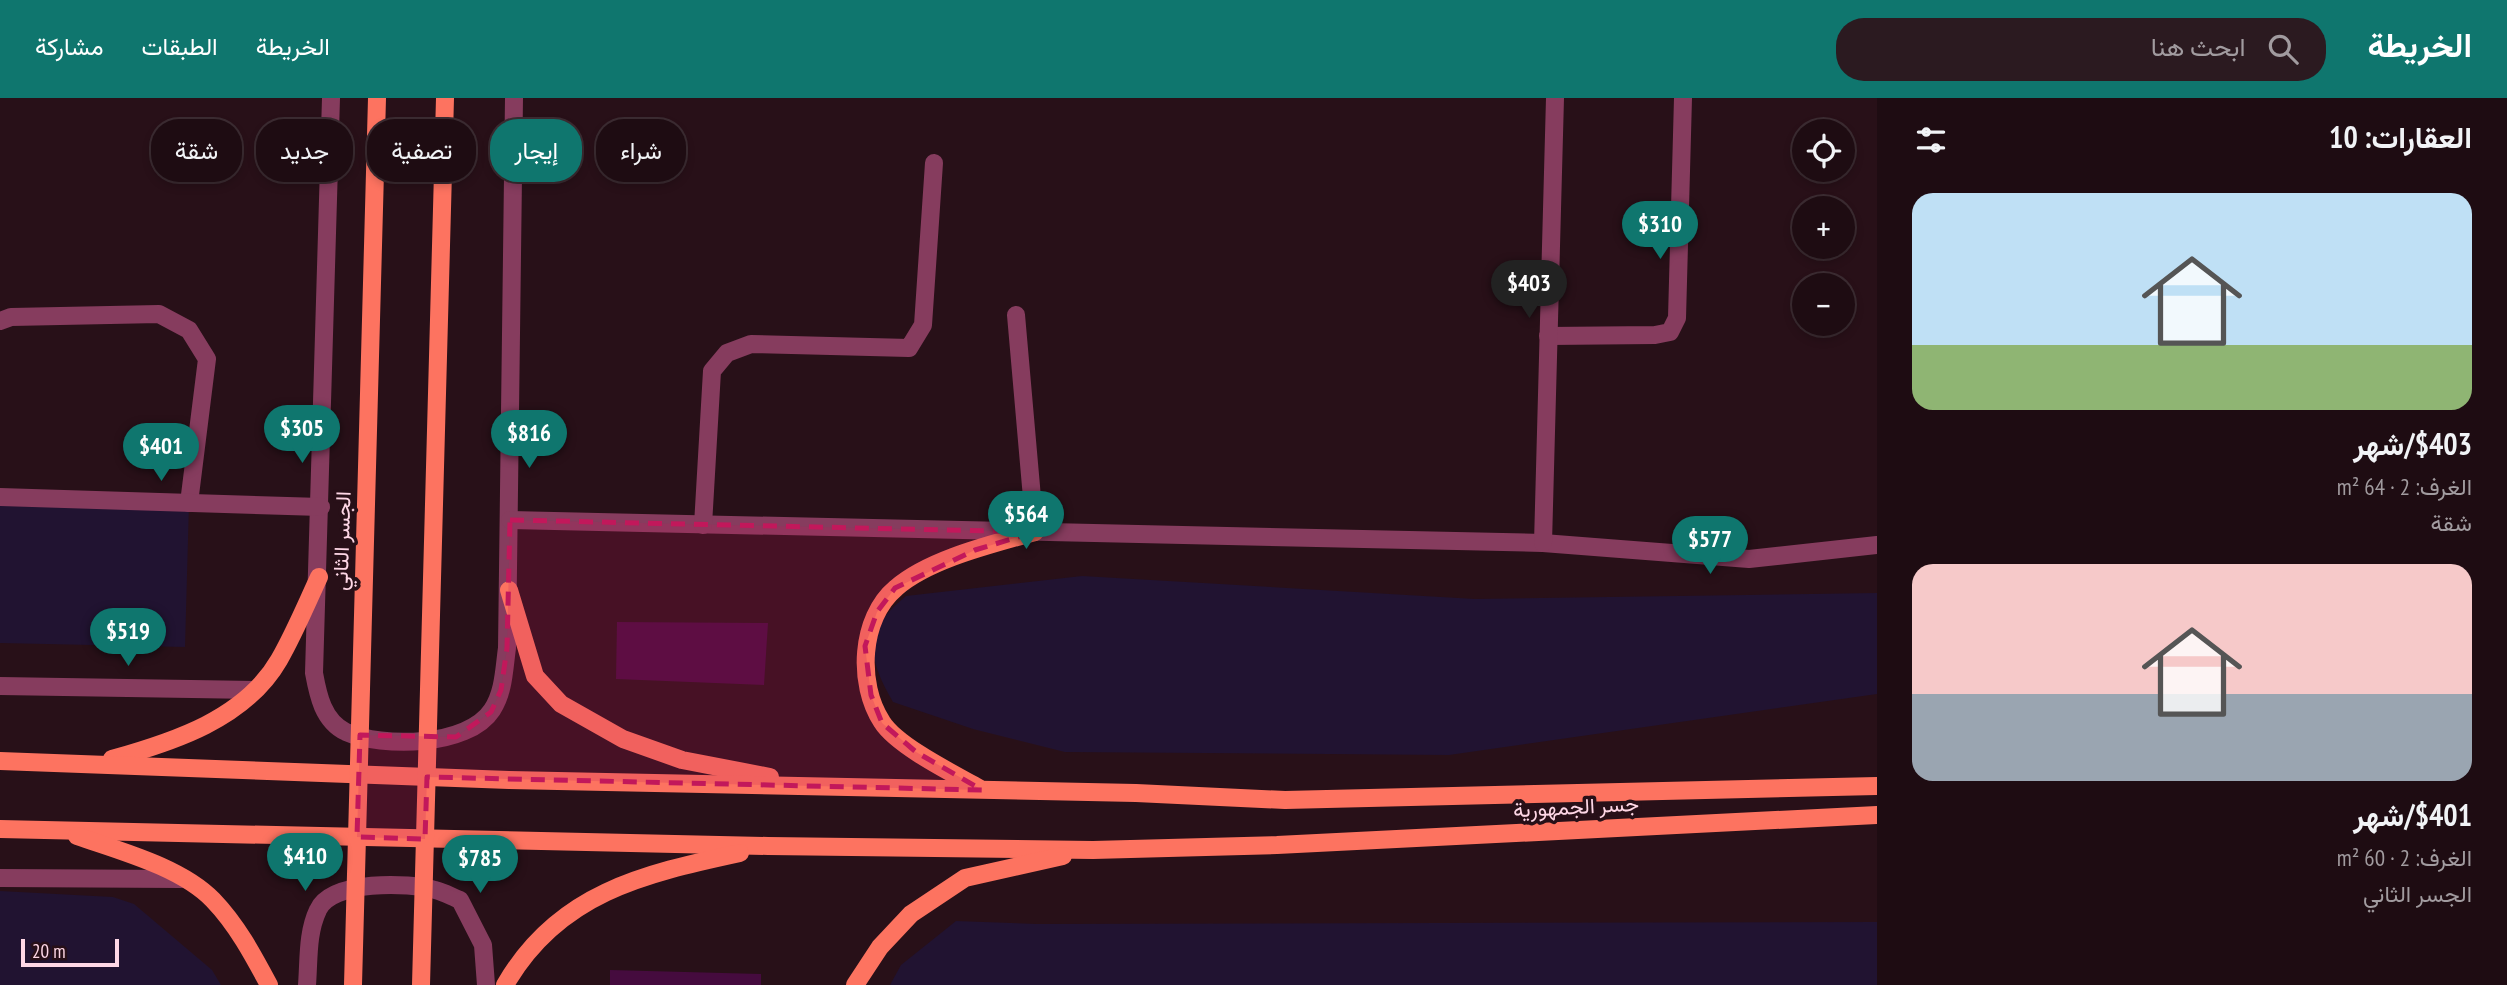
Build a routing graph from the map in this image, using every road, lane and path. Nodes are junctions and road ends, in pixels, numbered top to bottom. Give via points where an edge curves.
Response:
1 (331, 98) edge
2 (377, 98) edge
3 (445, 98) edge
4 (514, 98) edge
5 (1555, 98) edge
6 (1683, 98) edge
7 (934, 163) dead end
8 (1016, 315) dead end
9 (0, 321) edge
10 (1548, 336) junction
11 (0, 497) edge
12 (189, 503) junction
13 (321, 507) junction
14 (510, 520) junction
15 (703, 525) junction
16 (1035, 532) junction
17 (1543, 543) junction
18 (1877, 545) edge
19 (319, 578) junction
20 (509, 590) junction
21 (0, 686) edge
22 (255, 690) junction
23 (0, 761) edge
24 (96, 763) junction
25 (815, 786) junction
26 (1877, 786) edge
27 (982, 790) junction
28 (1877, 815) edge
29 (0, 829) edge
30 (61, 830) junction
31 (768, 846) junction
32 (1093, 849) junction
33 (0, 878) edge
34 (181, 879) junction
35 (270, 985) edge
36 (307, 985) edge
37 (353, 985) edge
38 (421, 985) edge
39 (486, 985) edge
40 (505, 985) edge
41 (855, 985) edge

1 - 13 street
2 - 37 main road, الجسر الثاني, bridge
3 - 38 main road, bridge
4 - 14 street
5 - 10 street
6 - 10 street via 1677,318 1670,331
7 - 15 street via 923,325 909,348 751,344 727,353 712,371
8 - 16 street
9 - 12 street via 11,317 159,314 189,330 207,359
10 - 17 street
11 - 12 street
12 - 13 street
13 - 19 street
14 - 15 street
14 - 20 street
15 - 16 street
16 - 17 street
16 - 27 main road via 975,550 895,588 877,612 865,646 871,695 882,723 916,752
17 - 18 street via 1749,559
19 - 20 street via 314,673 320,706 344,732 379,739 456,737 491,712 501,690
19 - 22 main road via 278,662
20 - 25 main road via 535,676 561,704 623,738 682,760
21 - 22 street
22 - 24 main road via 231,710 172,742
23 - 24 main road
24 - 25 main road via 509,780
25 - 27 main road, جسر الجمهورية
26 - 27 main road, جسر الجمهورية via 1285,800
28 - 32 main road, جسر الجمهورية via 1277,845
29 - 30 main road
30 - 31 main road
30 - 34 main road via 155,863
31 - 32 main road
31 - 40 main road via 702,861 599,894 559,918 521,958
32 - 41 main road via 965,878 911,914 880,947
33 - 34 street
34 - 35 main road via 211,898 248,946
36 - 39 street via 311,932 319,907 337,892 393,886 434,889 460,900 483,945

